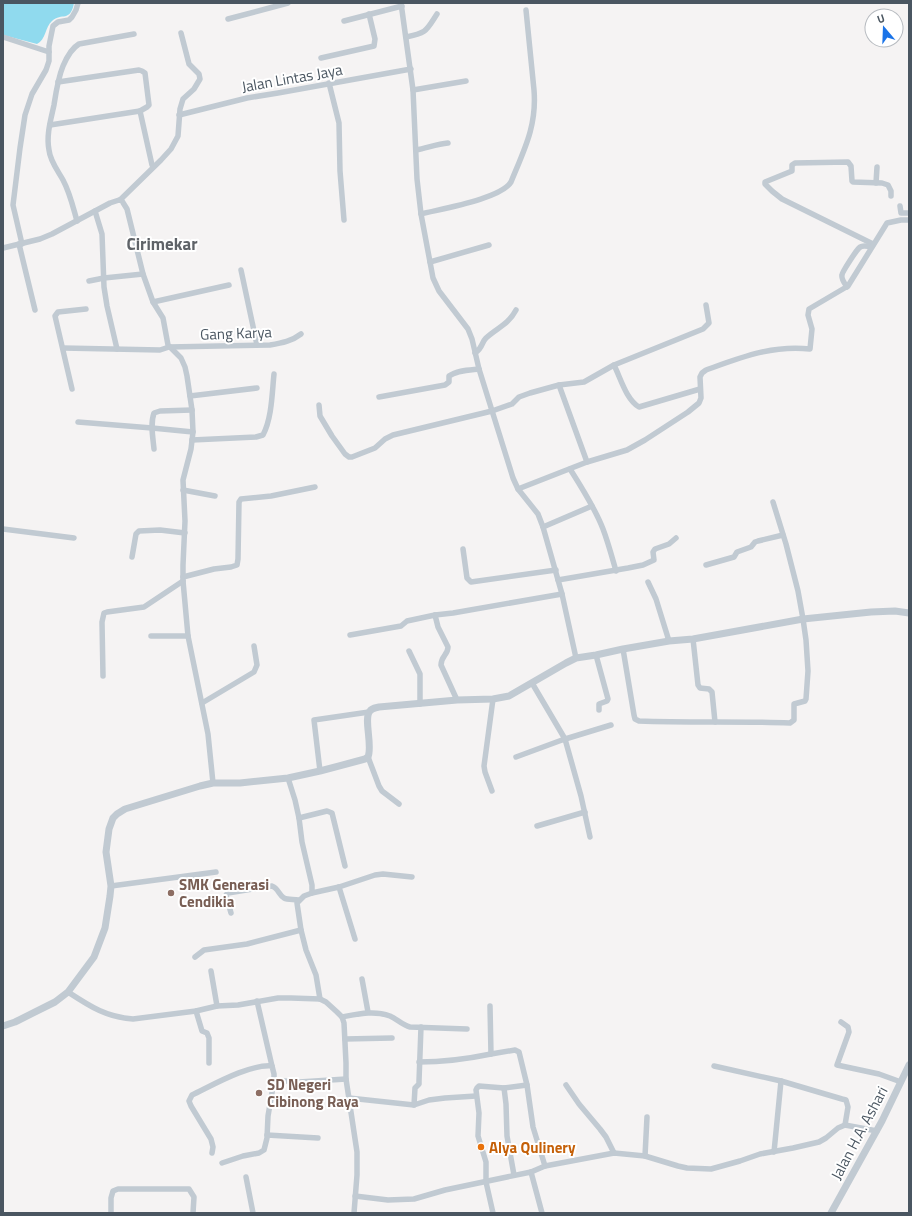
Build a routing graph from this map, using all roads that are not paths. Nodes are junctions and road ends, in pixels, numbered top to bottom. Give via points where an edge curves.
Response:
1 (78, 3) edge
2 (288, 3) edge
3 (401, 5) edge
4 (526, 10) dead end
5 (369, 14) junction
6 (437, 14) dead end
7 (228, 19) dead end
8 (344, 21) dead end
9 (181, 33) dead end
10 (134, 34) dead end
11 (3, 37) edge
12 (406, 37) junction
13 (49, 52) junction
14 (321, 58) dead end
15 (411, 69) junction
16 (466, 81) dead end
17 (58, 82) junction
18 (329, 83) junction
19 (413, 90) junction
20 (140, 111) junction
21 (179, 115) junction
22 (50, 125) junction
23 (448, 143) dead end
24 (416, 150) junction
25 (152, 165) dead end
26 (876, 167) dead end
27 (876, 183) junction
28 (892, 196) dead end
29 (120, 200) junction
30 (900, 206) dead end
31 (95, 211) junction
32 (909, 213) edge
33 (421, 214) junction
34 (344, 220) dead end
35 (909, 220) edge
36 (77, 221) junction
37 (20, 244) junction
38 (489, 245) dead end
39 (872, 246) junction
40 (3, 248) edge
41 (430, 262) junction
42 (240, 270) dead end
43 (143, 274) junction
44 (104, 278) junction
45 (89, 281) dead end
46 (229, 285) dead end
47 (847, 287) junction
48 (153, 302) junction
49 (706, 305) dead end
50 (35, 310) dead end
51 (86, 310) dead end
52 (516, 310) dead end
53 (301, 334) dead end
54 (257, 345) junction
55 (169, 347) junction
56 (63, 348) junction
57 (117, 349) junction
58 (475, 353) junction
59 (614, 365) junction
60 (479, 369) junction
61 (274, 374) dead end
62 (559, 385) junction
63 (72, 388) dead end
64 (257, 388) dead end
65 (700, 389) junction
66 (190, 396) junction
67 (380, 396) dead end
68 (319, 405) dead end
69 (192, 410) junction
70 (492, 411) junction
71 (78, 422) dead end
72 (152, 428) junction
73 (193, 432) junction
74 (192, 440) junction
75 (154, 449) dead end
76 (587, 462) junction
77 (570, 469) junction
78 (315, 487) dead end
79 (518, 489) junction
80 (183, 490) junction
81 (215, 496) dead end
82 (773, 502) dead end
83 (592, 506) junction
84 (543, 527) junction
85 (3, 529) edge
86 (184, 533) junction
87 (783, 534) junction
88 (74, 538) dead end
89 (676, 538) dead end
90 (463, 549) dead end
91 (132, 557) dead end
92 (706, 565) dead end
93 (556, 570) junction
94 (616, 571) junction
95 (183, 579) junction
96 (558, 580) junction
97 (648, 582) dead end
98 (562, 594) junction
99 (909, 613) edge
100 (435, 615) junction
101 (803, 619) junction
102 (350, 635) dead end
103 (151, 636) dead end
104 (188, 636) junction
105 (693, 639) junction
106 (669, 641) junction
107 (254, 646) dead end
108 (623, 649) junction
109 (410, 651) dead end
110 (596, 655) junction
111 (576, 658) junction
112 (103, 676) dead end
113 (532, 683) junction
114 (492, 699) junction
115 (456, 700) junction
116 (202, 703) junction
117 (420, 704) junction
118 (599, 710) dead end
119 (369, 712) junction
120 (715, 722) junction
121 (611, 724) dead end
122 (565, 739) junction
123 (368, 757) junction
124 (516, 757) dead end
125 (320, 771) junction
126 (288, 778) junction
127 (213, 783) junction
128 (492, 791) dead end
129 (399, 804) dead end
130 (585, 812) junction
131 (299, 818) junction
132 (537, 826) dead end
133 (590, 837) dead end
134 (344, 866) dead end
135 (216, 872) dead end
136 (412, 877) dead end
137 (111, 886) junction
138 (339, 887) junction
139 (312, 893) junction
140 (298, 900) junction
141 (231, 913) dead end
142 (301, 930) junction
143 (355, 938) dead end
144 (195, 957) dead end
145 (211, 971) dead end
146 (362, 979) dead end
147 (68, 992) junction
148 (320, 999) junction
149 (257, 1001) junction
150 (217, 1006) junction
151 (490, 1006) dead end
152 (196, 1011) junction
153 (368, 1012) junction
154 (342, 1017) junction
155 (841, 1022) dead end
156 (3, 1026) edge
157 (421, 1027) junction
158 (467, 1029) dead end
159 (392, 1038) dead end
160 (345, 1039) junction
161 (491, 1054) junction
162 (420, 1062) junction
163 (209, 1063) dead end
164 (909, 1065) edge
165 (272, 1066) junction
166 (714, 1066) dead end
167 (346, 1079) junction
168 (274, 1081) junction
169 (781, 1081) junction
170 (901, 1082) junction
171 (566, 1085) dead end
172 (526, 1086) junction
173 (504, 1088) junction
174 (476, 1096) junction
175 (349, 1098) junction
176 (414, 1105) junction
177 (647, 1117) dead end
178 (845, 1125) junction
179 (877, 1131) junction
180 (267, 1136) junction
181 (318, 1138) dead end
182 (774, 1152) junction
183 (212, 1153) dead end
184 (614, 1153) junction
185 (645, 1156) junction
186 (222, 1163) dead end
187 (544, 1166) junction
188 (531, 1172) junction
189 (514, 1175) junction
190 (246, 1177) dead end
191 (486, 1182) junction
192 (355, 1196) junction
193 (111, 1213) edge
194 (193, 1213) edge
195 (253, 1213) edge
196 (354, 1213) edge
197 (493, 1213) edge
198 (542, 1213) edge
199 (831, 1213) edge

1 - 13 street via 69,20 54,24
2 - 7 street
3 - 5 street
3 - 12 street
4 - 33 street via 534,116 528,141 511,184 482,198
5 - 8 street
5 - 14 street via 375,39 374,46
6 - 12 street via 424,32
9 - 21 street via 188,64 199,74 200,79 183,99
10 - 17 street via 77,45 63,67
11 - 13 street
12 - 15 street
13 - 37 street via 48,66 32,94 20,148 13,205
15 - 18 street, Jalan Lintas Jaya
15 - 19 street
16 - 19 street
17 - 20 street via 142,71 145,73 149,105
17 - 22 street
18 - 21 street, Jalan Lintas Jaya via 247,98
18 - 34 street via 339,123
19 - 24 street
20 - 22 street
20 - 25 street
21 - 29 street via 178,136 171,149
22 - 36 street via 50,156 64,181
23 - 24 street
24 - 33 street
26 - 27 street
27 - 28 street via 888,185 892,190
27 - 39 street via 853,182 850,163 838,162 795,163 792,165 792,171 765,182 782,199
29 - 31 street
29 - 43 street via 127,209
30 - 32 street via 901,213
31 - 36 street
31 - 44 street via 102,234
33 - 41 street
35 - 39 street via 887,223
36 - 37 street via 40,239
37 - 40 street
37 - 50 street
38 - 41 street
39 - 47 street
39 - 47 street via 859,248 845,268 842,278
41 - 58 street via 435,284 468,329
42 - 54 street
43 - 44 street
43 - 48 street
44 - 45 street
44 - 57 street via 107,306
46 - 48 street
47 - 65 street via 808,310 812,329 810,348 773,349 713,368 702,373
48 - 55 street via 163,318
49 - 59 street via 709,323 703,329
51 - 56 street via 56,314
52 - 58 street via 510,319 486,338 481,349
53 - 54 street, Gang Karya via 281,344
54 - 55 street, Gang Karya
55 - 57 street, Gang Karya via 160,350
55 - 66 street via 178,354 184,364
56 - 57 street, Gang Karya
56 - 63 street
58 - 60 street
59 - 62 street via 584,382
59 - 65 street via 627,394 639,407
60 - 67 street via 452,374 445,385
60 - 70 street
61 - 74 street via 271,403 263,435
62 - 70 street via 520,396 512,404
62 - 76 street
64 - 66 street
65 - 76 street via 699,403 646,440 627,450
66 - 69 street
68 - 70 street via 320,416 349,457 375,448 384,439 393,435
69 - 72 street via 158,412 153,416
69 - 73 street
70 - 79 street
71 - 72 street
72 - 73 street
72 - 75 street
73 - 74 street
74 - 80 street via 183,476
76 - 77 street
77 - 79 street
77 - 83 street
78 - 95 street via 241,499 237,565 210,569
79 - 84 street via 538,514
80 - 81 street
80 - 86 street
82 - 87 street
83 - 84 street
83 - 94 street via 604,530
84 - 93 street
85 - 88 street
86 - 91 street via 160,530 139,532 136,534
86 - 95 street
87 - 92 street via 755,542 751,547 737,552 734,557
87 - 101 street
89 - 94 street via 669,544 655,549 654,560 644,565
90 - 93 street via 467,578 471,582
93 - 96 street
94 - 96 street
95 - 104 street
95 - 112 street via 144,607 104,613
96 - 98 street
97 - 106 street
98 - 100 street
98 - 111 street
99 - 101 street via 895,610
100 - 102 street via 407,621 401,626
100 - 115 street via 448,647 441,665
101 - 105 street
101 - 120 street via 808,671 806,699 794,704 794,720 790,723
103 - 104 street
104 - 116 street
105 - 106 street
105 - 120 street via 698,685 712,692
106 - 108 street
107 - 116 street via 257,665 254,672
108 - 110 street
108 - 120 street via 635,719
109 - 117 street via 420,674
110 - 111 street
110 - 118 street via 608,699 599,704
111 - 113 street
113 - 114 street via 509,696
113 - 122 street
114 - 115 street
114 - 128 street via 484,766
115 - 117 street
116 - 127 street
117 - 119 street via 378,707
119 - 123 street
119 - 125 street via 314,720
121 - 122 street
122 - 124 street
122 - 130 street
123 - 125 street
123 - 129 street via 382,791
125 - 126 street
126 - 127 street
126 - 131 street
127 - 137 street via 125,809 113,818 106,852
130 - 132 street
130 - 133 street
131 - 134 street via 327,811 332,813
131 - 139 street
135 - 137 street
136 - 138 street via 375,875
137 - 147 street via 107,917 96,952
138 - 139 street
138 - 143 street
139 - 140 street
140 - 141 street via 284,898 274,886 228,893 226,895
140 - 142 street
142 - 144 street via 247,944 204,950
142 - 148 street via 316,975
145 - 150 street
146 - 153 street
147 - 152 street via 104,1014 123,1019
147 - 156 street via 52,1005
148 - 149 street via 278,998
148 - 154 street
149 - 150 street
149 - 165 street
150 - 152 street
151 - 161 street
152 - 163 street via 202,1031 207,1033 209,1038
153 - 154 street
153 - 157 street via 391,1016 406,1026
154 - 160 street
155 - 170 street via 848,1027 849,1032 838,1065
157 - 158 street
157 - 162 street
159 - 160 street
160 - 167 street
161 - 162 street via 442,1062
161 - 172 street via 515,1050 518,1052
162 - 176 street via 420,1081 415,1088
164 - 170 street, Jalan H.A. Ashari
165 - 168 street
165 - 183 street via 262,1066 243,1072 192,1095 189,1101 211,1139
166 - 169 street
167 - 168 street
167 - 175 street
168 - 180 street
169 - 178 street via 846,1100 848,1107
169 - 182 street
170 - 179 street, Jalan H.A. Ashari
171 - 184 street via 603,1133
172 - 173 street
172 - 187 street via 533,1127
173 - 174 street via 479,1086
173 - 189 street via 507,1136
174 - 176 street via 429,1100
174 - 191 street via 479,1113 478,1136 486,1162
175 - 176 street
175 - 192 street via 357,1152
177 - 185 street
178 - 179 street
178 - 182 street via 819,1142
179 - 199 street, Jalan H.A. Ashari
180 - 181 street
180 - 186 street via 262,1152
182 - 185 street via 711,1169 678,1166
184 - 185 street
184 - 187 street
187 - 188 street
188 - 189 street
188 - 198 street
189 - 191 street
190 - 195 street
191 - 192 street via 405,1200
191 - 197 street
192 - 196 street
193 - 194 street via 112,1194 118,1189 189,1189 194,1197

